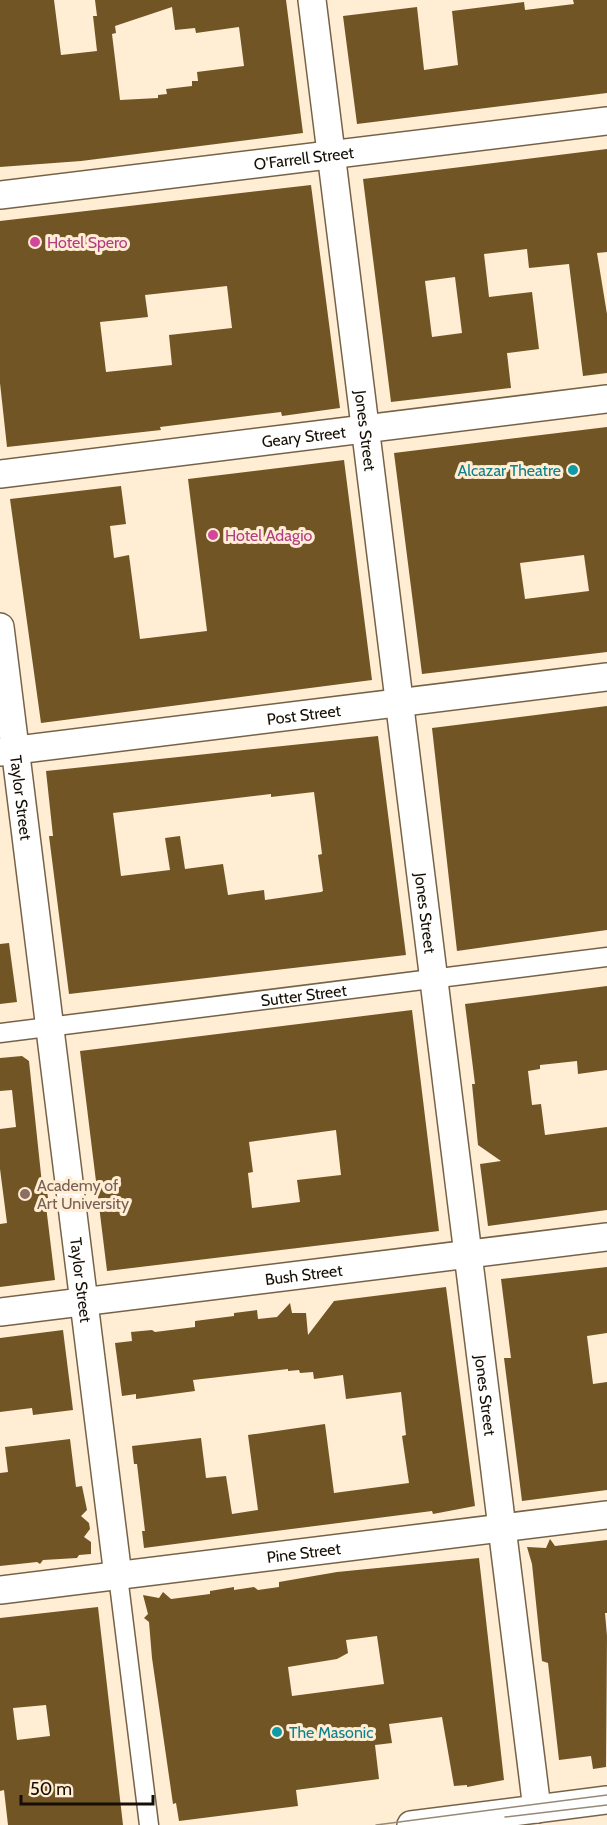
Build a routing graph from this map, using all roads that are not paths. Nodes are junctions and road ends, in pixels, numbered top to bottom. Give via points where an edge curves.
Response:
1 (312, 0) edge
2 (607, 121) edge
3 (332, 155) junction
4 (0, 195) edge
5 (607, 399) edge
6 (366, 429) junction
7 (0, 474) edge
8 (0, 627) edge
9 (607, 677) edge
10 (400, 703) junction
11 (8, 752) edge
12 (607, 957) edge
13 (434, 979) junction
14 (50, 1026) junction
15 (0, 1033) edge
16 (607, 1237) edge
17 (468, 1254) junction
18 (84, 1302) junction
19 (0, 1312) edge
20 (607, 1515) edge
21 (502, 1528) junction
22 (118, 1576) junction
23 (0, 1590) edge
24 (607, 1800) edge
25 (538, 1817) edge
26 (149, 1825) edge
27 (411, 1825) edge

1 - 3 main road, Jones Street
2 - 3 main road, O'Farrell Street
3 - 4 main road, O'Farrell Street
3 - 6 main road, Jones Street
5 - 6 main road, Geary Street
6 - 7 main road, Geary Street
6 - 10 main road, Jones Street
8 - 11 main road, Taylor Street
9 - 10 main road, Post Street
10 - 11 main road, Post Street
10 - 13 main road, Jones Street
11 - 14 main road, Taylor Street
12 - 13 street, Sutter Street
13 - 14 street, Sutter Street
13 - 17 main road, Jones Street
14 - 15 street, Sutter Street
14 - 18 main road, Taylor Street
16 - 17 main road, Bush Street
17 - 18 main road, Bush Street
17 - 21 main road, Jones Street
18 - 19 main road, Bush Street
18 - 22 main road, Taylor Street
20 - 21 main road, Pine Street
21 - 22 main road, Pine Street
21 - 25 main road, Jones Street
22 - 23 main road, Pine Street
22 - 26 street, Taylor Street
24 - 25 main road
25 - 27 main road

